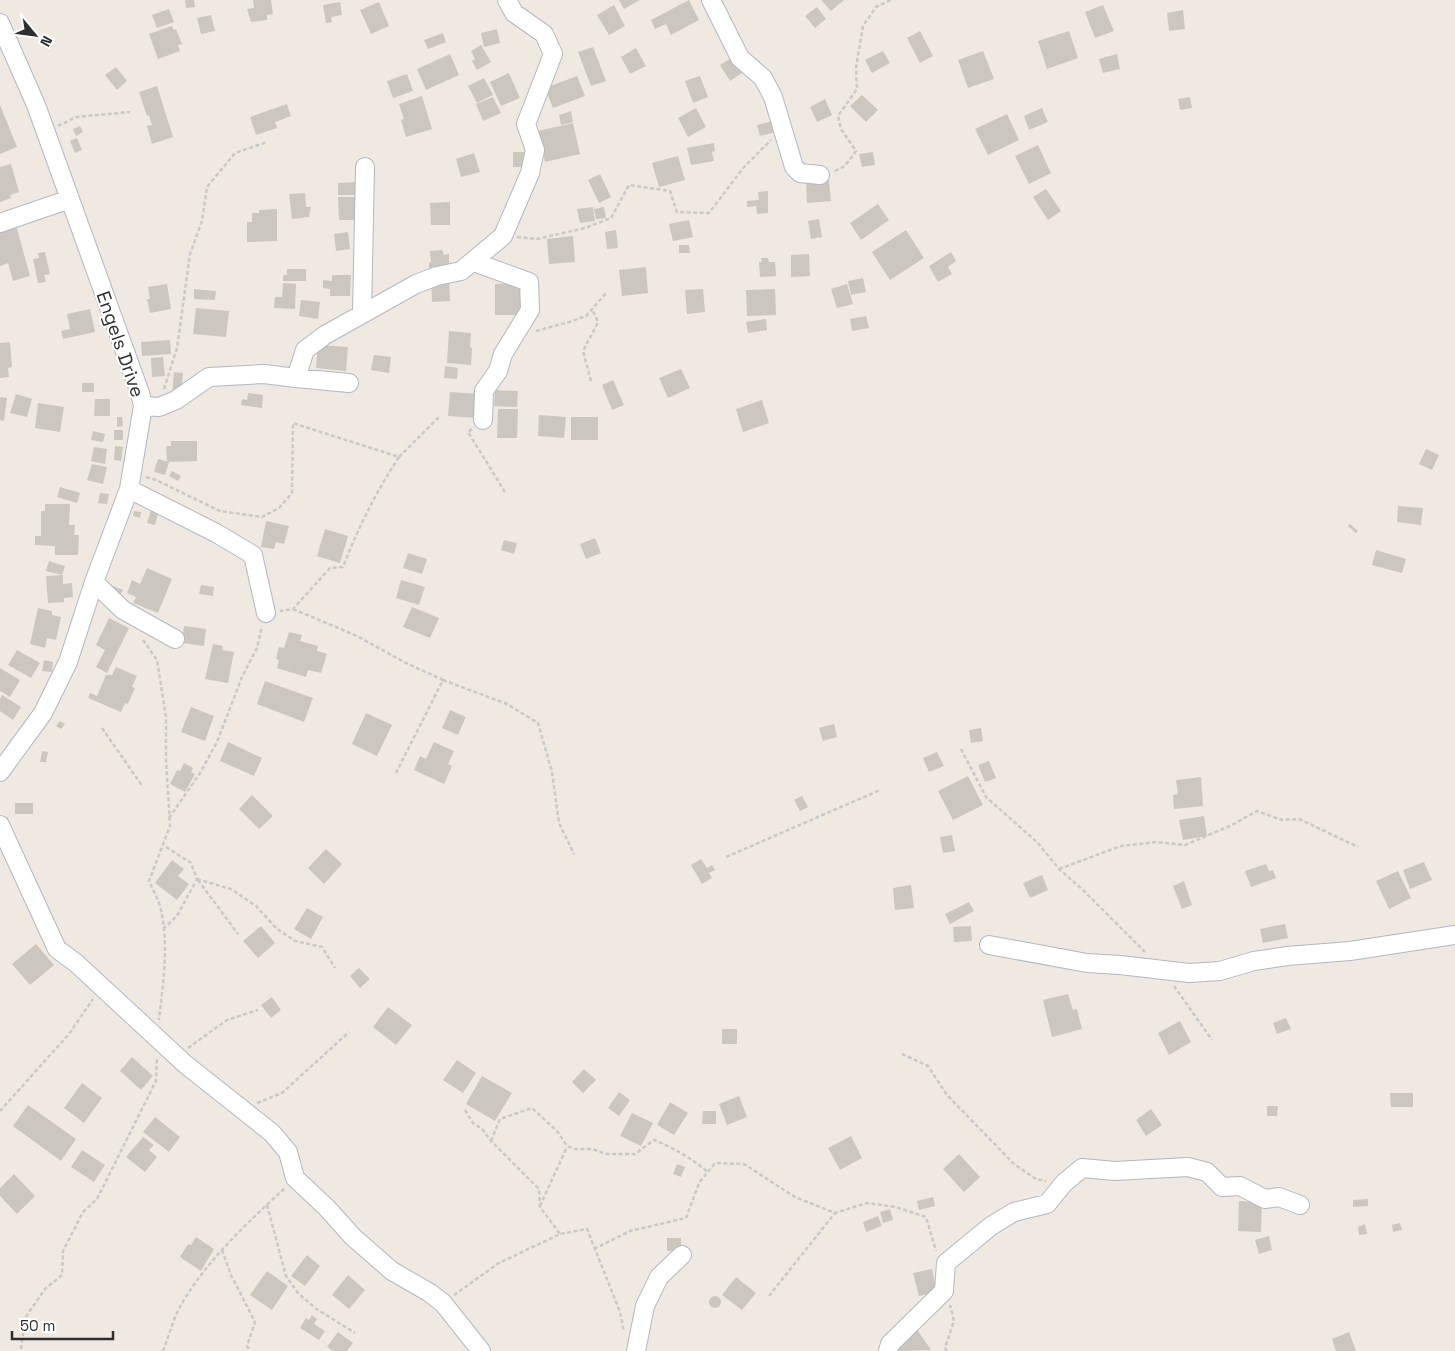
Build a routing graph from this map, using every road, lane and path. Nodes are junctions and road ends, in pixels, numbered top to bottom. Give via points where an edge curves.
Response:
1 (507, 0) edge
2 (711, 0) edge
3 (891, 0) edge
4 (0, 23) edge
5 (130, 112) dead end
6 (781, 126) junction
7 (45, 132) junction
8 (267, 142) dead end
9 (365, 167) dead end
10 (820, 176) joint
11 (70, 199) junction
12 (0, 223) edge
13 (504, 236) junction
14 (474, 262) junction
15 (607, 292) dead end
16 (592, 309) junction
17 (362, 314) junction
18 (531, 334) dead end
19 (296, 378) junction
20 (591, 380) dead end
21 (349, 382) dead end
22 (151, 406) junction
23 (439, 417) dead end
24 (483, 420) joint
25 (399, 456) junction
26 (133, 471) junction
27 (129, 489) junction
28 (505, 492) dead end
29 (94, 582) junction
30 (293, 609) junction
31 (266, 613) junction
32 (142, 639) dead end
33 (175, 639) dead end
34 (443, 680) junction
35 (102, 728) dead end
36 (961, 749) dead end
37 (396, 773) dead end
38 (0, 777) edge
39 (143, 787) dead end
40 (880, 790) dead end
41 (169, 818) junction
42 (0, 825) edge
43 (163, 845) junction
44 (1358, 847) dead end
45 (574, 854) dead end
46 (726, 857) dead end
47 (1059, 869) junction
48 (197, 879) junction
49 (163, 929) junction
50 (238, 934) dead end
51 (1455, 935) edge
52 (989, 945) dead end
53 (336, 968) dead end
54 (1164, 970) junction
55 (94, 980) junction
56 (258, 1010) dead end
57 (349, 1032) dead end
58 (158, 1038) junction
59 (1212, 1040) dead end
60 (902, 1054) dead end
61 (177, 1056) junction
62 (238, 1106) junction
63 (465, 1110) dead end
64 (0, 1111) edge
65 (491, 1141) junction
66 (567, 1146) junction
67 (708, 1172) junction
68 (295, 1178) junction
69 (1064, 1183) junction
70 (267, 1205) junction
71 (1300, 1205) dead end
72 (540, 1207) junction
73 (835, 1213) junction
74 (560, 1234) junction
75 (594, 1249) junction
76 (222, 1250) junction
77 (682, 1255) dead end
78 (946, 1263) junction
79 (944, 1291) junction
80 (769, 1296) dead end
81 (443, 1303) junction
82 (355, 1333) dead end
83 (624, 1334) dead end
84 (21, 1349) dead end
85 (163, 1351) edge
86 (250, 1351) edge
87 (482, 1351) edge
88 (636, 1351) edge
89 (888, 1351) edge
90 (946, 1351) edge

1 - 13 street via 514,13 544,34 553,54 526,124 535,150 530,173
2 - 6 street via 740,58 763,78 773,97
3 - 10 path via 876,7 863,26 856,67 857,89 838,116 841,129 856,151 845,166
4 - 7 street, Engels Drive
5 - 7 path via 76,117
6 - 10 street via 794,167 800,173
6 - 13 path via 778,134 744,167 709,213 677,212 670,191 629,185 611,218 585,228 537,239
7 - 11 street, Engels Drive
8 - 22 path via 235,154 207,187 202,221 190,254 177,348
9 - 17 street
11 - 12 street
11 - 22 street, Engels Drive via 140,393
13 - 14 street
14 - 17 street via 461,271 416,284
14 - 24 street via 530,282 530,310 484,391
15 - 16 path
16 - 18 path via 586,316 538,329
16 - 20 path via 598,322 583,351
17 - 19 street via 305,350
19 - 21 street
19 - 22 street via 264,374 209,378 176,400
22 - 26 street, Engels Drive
23 - 25 path
24 - 28 path via 468,432
25 - 26 path via 293,423 292,492 279,508 262,517 220,511
25 - 30 path via 378,489 343,567 330,568
26 - 27 street, Engels Drive
27 - 29 street, Engels Drive
27 - 31 street via 253,555
29 - 33 street via 123,610
29 - 38 street, Engels Drive via 68,662 43,713
30 - 31 path
30 - 34 path via 357,636
31 - 41 path via 256,648 217,742
32 - 41 path via 157,660 166,717
34 - 37 path
34 - 45 path via 507,704 538,723 552,772 559,823
35 - 39 path
36 - 47 path via 986,797 1037,842
40 - 46 path
41 - 43 path via 170,826
42 - 55 street via 57,949
43 - 48 path via 191,863
43 - 49 path via 149,881 161,909
44 - 47 path via 1299,819 1282,820 1257,811 1185,845 1156,842 1121,846
47 - 54 path
48 - 49 path via 177,916
48 - 50 path
48 - 53 path via 231,889 256,906 276,928 295,941 322,947
49 - 58 path via 165,966
51 - 54 street via 1254,961 1220,972
52 - 54 street via 1087,964
54 - 59 path
55 - 58 street
55 - 64 path via 93,1001
56 - 61 path via 227,1020
57 - 62 path via 282,1093 259,1103
58 - 61 street
58 - 84 path via 156,1081 97,1199 83,1212 63,1251 62,1274 44,1289 25,1318
60 - 69 path via 928,1066 947,1095 1014,1164 1036,1179
61 - 62 street
62 - 68 street via 272,1133 288,1152
63 - 65 path via 473,1124 482,1129
65 - 66 path via 500,1119 532,1108 557,1131
65 - 72 path via 539,1189
66 - 67 path via 608,1154 634,1154 654,1140 674,1148
66 - 72 path
67 - 73 path via 715,1163 744,1164 795,1197
67 - 75 path via 699,1184 686,1218 630,1231
68 - 70 path
68 - 81 street via 328,1208 353,1238 392,1271
69 - 71 street via 1082,1168 1115,1171 1188,1167 1207,1172 1222,1187 1240,1186 1265,1199 1279,1197
69 - 78 street via 1047,1204 1014,1212 991,1226
70 - 76 path
70 - 82 path via 286,1276 298,1293 315,1308
72 - 74 path
73 - 78 path via 867,1203 896,1207 926,1217 936,1252
73 - 80 path
74 - 75 path via 587,1229
74 - 81 path via 499,1262
75 - 83 path via 620,1312
76 - 85 path via 181,1306
76 - 86 path via 255,1322 247,1346
77 - 88 street via 659,1277 645,1306
78 - 79 street
79 - 89 street via 890,1344
79 - 90 path via 954,1321
81 - 87 street

